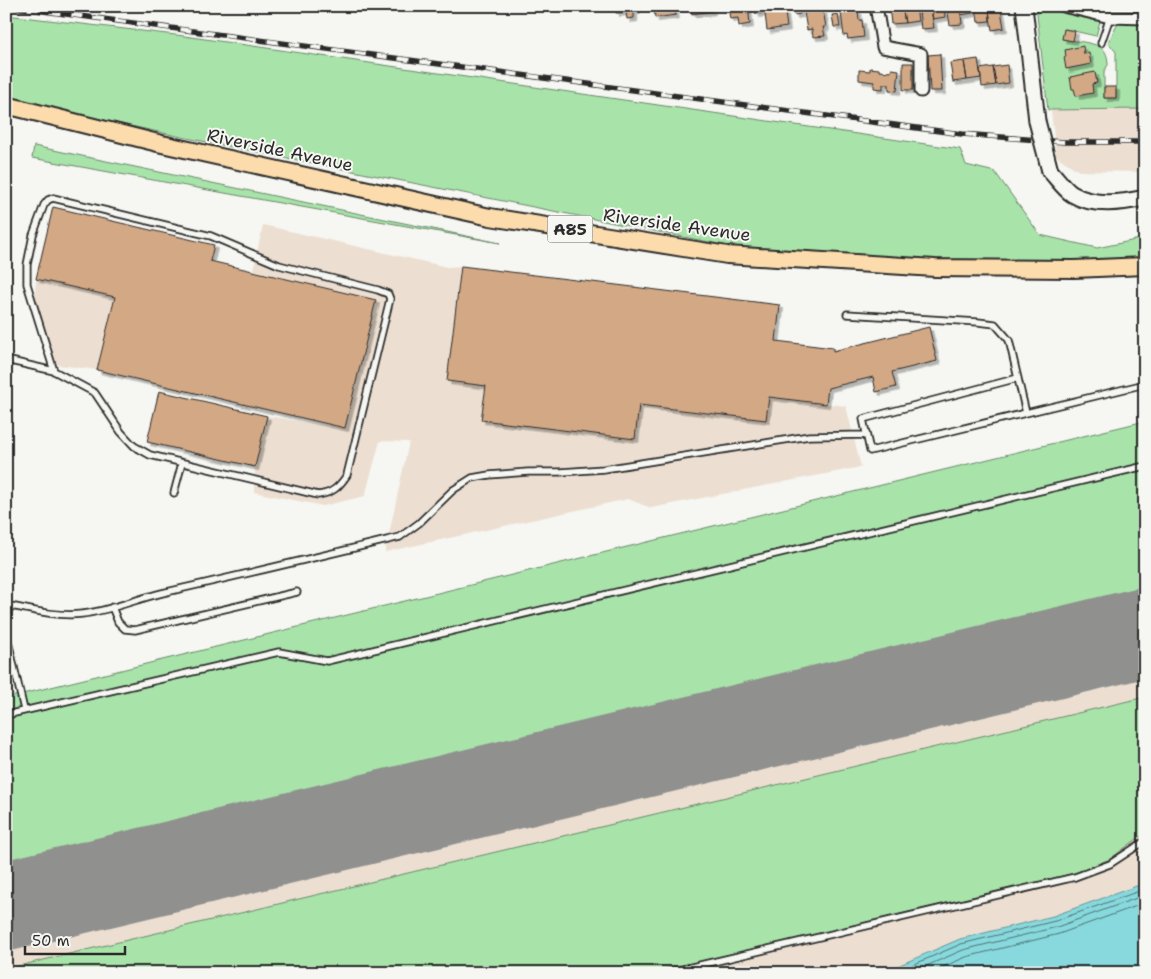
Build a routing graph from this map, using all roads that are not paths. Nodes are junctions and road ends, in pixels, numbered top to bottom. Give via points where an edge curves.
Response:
1 (876, 6) edge
2 (1024, 6) edge
3 (1064, 6) edge
4 (1110, 17) junction
5 (1145, 18) edge
6 (1101, 43) dead end
7 (922, 91) dead end
8 (6, 105) edge
9 (1145, 198) edge
10 (1145, 266) edge
11 (847, 314) dead end
12 (6, 360) edge
13 (54, 371) junction
14 (1018, 378) junction
15 (1145, 384) edge
16 (1026, 413) junction
17 (866, 435) junction
18 (182, 463) junction
19 (1145, 466) edge
20 (174, 493) dead end
21 (297, 592) dead end
22 (6, 605) edge
23 (112, 607) junction
24 (6, 632) edge
25 (24, 710) junction
26 (6, 715) edge
27 (1145, 841) edge
28 (666, 973) edge

1 - 7 street via 883,47 921,54
2 - 9 street, bridge via 1037,121 1050,171 1071,194 1097,203
3 - 4 street
4 - 5 street
4 - 6 lane
8 - 10 main road, Riverside Avenue / A85 via 162,144 490,217 727,255 936,268
11 - 14 lane via 995,324 1009,340
12 - 13 lane
13 - 18 lane via 95,393 110,418 134,446 150,455
13 - 18 lane via 27,284 27,265 44,205 54,198 210,236 279,265 388,294 390,299 353,457 340,486 330,493 318,495
14 - 16 lane
14 - 17 lane via 863,419
15 - 16 lane
16 - 17 lane via 870,451
17 - 23 lane via 809,436 604,469 472,478 453,490 400,537
18 - 20 lane
19 - 25 lane via 327,661 279,652
21 - 23 lane via 135,630 125,629 118,622
22 - 23 lane via 62,614 82,614
24 - 25 lane
25 - 26 lane
27 - 28 lane via 1110,864 1075,877

